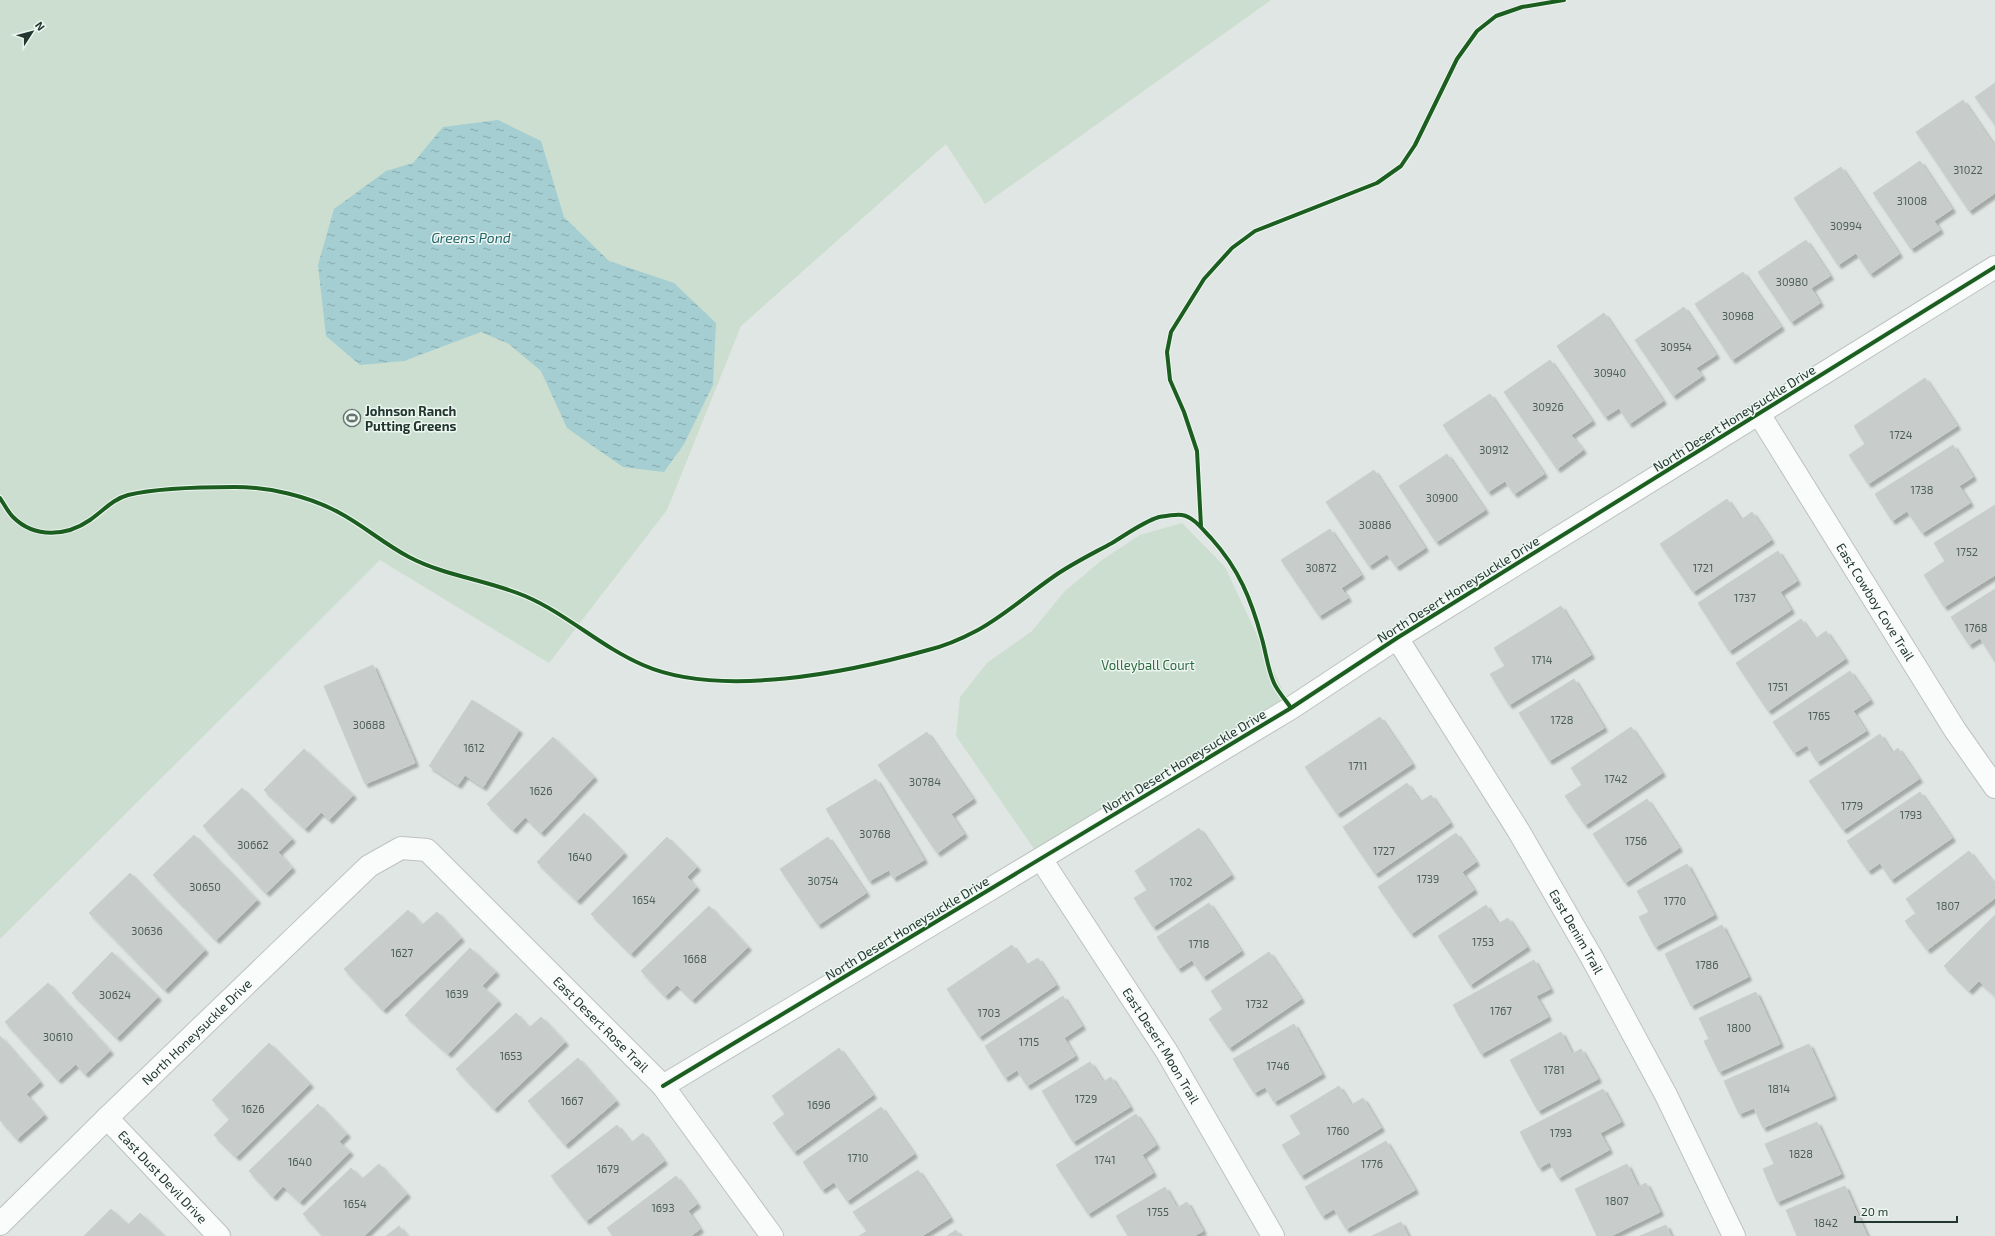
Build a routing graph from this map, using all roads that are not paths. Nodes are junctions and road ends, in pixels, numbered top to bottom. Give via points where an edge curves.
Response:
1 (1995, 267) edge
2 (1759, 414) junction
3 (1397, 638) junction
4 (1995, 787) edge
5 (400, 848) joint
6 (1041, 859) junction
7 (663, 1086) junction
8 (107, 1118) junction
9 (0, 1224) edge
10 (220, 1236) edge
11 (772, 1236) edge
12 (1273, 1236) edge
13 (1734, 1236) edge

1 - 2 street, North Desert Honeysuckle Drive
2 - 3 street, North Desert Honeysuckle Drive
2 - 4 street, East Cowboy Cove Trail via 1955,730
3 - 6 street, North Desert Honeysuckle Drive via 1292,708
3 - 13 street, East Denim Trail via 1518,830 1592,958 1666,1095
5 - 7 street, East Desert Rose Trail via 427,850
5 - 8 street, North Honeysuckle Drive via 369,866
6 - 7 street, North Desert Honeysuckle Drive
6 - 12 street, East Desert Moon Trail via 1167,1052
7 - 11 street, East Desert Rose Trail
8 - 9 street, North Honeysuckle Drive
8 - 10 street, East Dust Devil Drive

